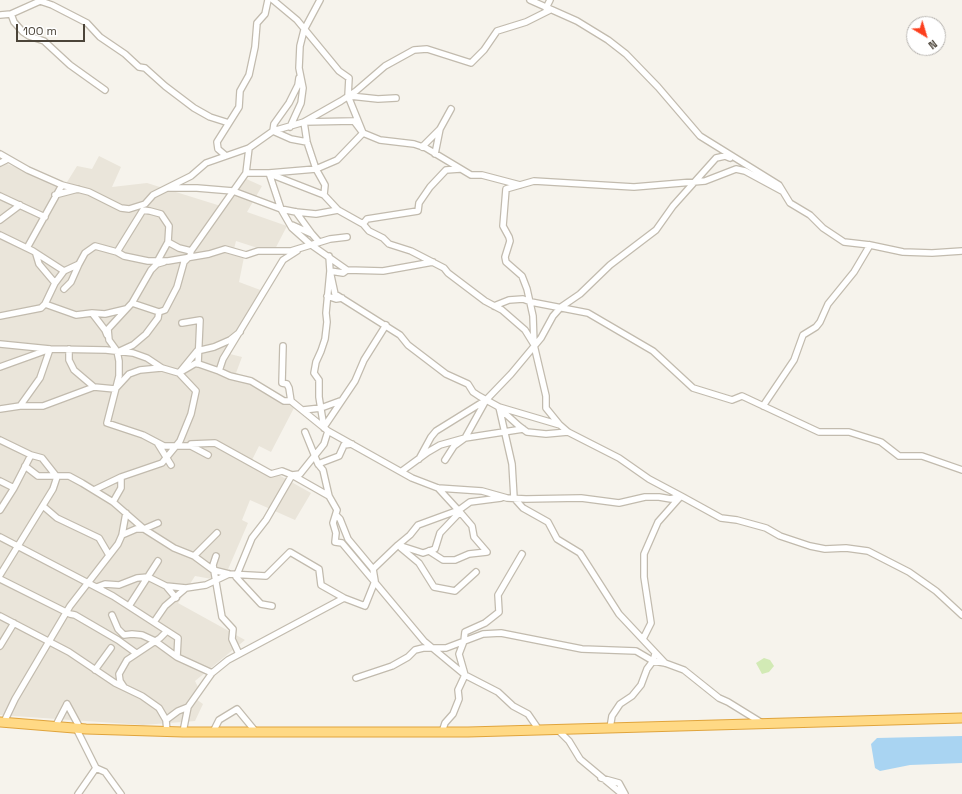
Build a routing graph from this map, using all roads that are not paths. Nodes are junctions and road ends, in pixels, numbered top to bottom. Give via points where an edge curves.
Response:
1 (268, 0) edge
2 (273, 0) edge
3 (320, 0) edge
4 (530, 0) edge
5 (550, 0) edge
6 (548, 9) junction
7 (11, 14) junction
8 (0, 15) edge
9 (304, 30) junction
10 (299, 68) junction
11 (105, 90) dead end
12 (348, 96) junction
13 (396, 98) dead end
14 (451, 109) dead end
15 (304, 122) junction
16 (229, 123) junction
17 (290, 127) junction
18 (440, 129) junction
19 (273, 131) junction
20 (363, 133) junction
21 (307, 142) junction
22 (422, 147) junction
23 (248, 148) junction
24 (0, 154) edge
25 (435, 154) junction
26 (225, 155) junction
27 (735, 159) junction
28 (316, 169) junction
29 (460, 169) junction
30 (246, 173) junction
31 (269, 173) junction
32 (694, 181) junction
33 (62, 185) junction
34 (521, 186) junction
35 (80, 188) junction
36 (169, 188) junction
37 (233, 191) junction
38 (782, 191) junction
39 (55, 195) junction
40 (324, 195) junction
41 (0, 196) edge
42 (20, 205) junction
43 (144, 207) junction
44 (281, 209) junction
45 (338, 210) junction
46 (296, 212) junction
47 (45, 217) junction
48 (0, 220) edge
49 (290, 224) junction
50 (363, 224) junction
51 (312, 234) junction
52 (0, 235) edge
53 (347, 237) dead end
54 (168, 242) junction
55 (319, 242) junction
56 (310, 244) junction
57 (870, 245) junction
58 (27, 248) junction
59 (300, 248) junction
60 (962, 251) edge
61 (118, 252) junction
62 (190, 253) junction
63 (36, 254) junction
64 (329, 256) junction
65 (157, 262) junction
66 (433, 262) junction
67 (79, 264) junction
68 (347, 270) junction
69 (64, 271) junction
70 (330, 272) junction
71 (55, 282) junction
72 (64, 289) dead end
73 (327, 296) junction
74 (342, 298) junction
75 (531, 302) junction
76 (132, 303) junction
77 (45, 304) junction
78 (494, 306) junction
79 (561, 307) junction
80 (126, 309) junction
81 (159, 312) junction
82 (92, 313) junction
83 (1, 314) edge
84 (182, 323) dead end
85 (386, 325) junction
86 (240, 332) junction
87 (108, 340) junction
88 (0, 344) edge
89 (534, 345) junction
90 (283, 346) dead end
91 (50, 348) junction
92 (69, 349) junction
93 (118, 351) junction
94 (197, 351) junction
95 (198, 364) junction
96 (0, 367) edge
97 (162, 368) junction
98 (219, 371) junction
99 (179, 373) junction
100 (94, 387) junction
101 (115, 389) junction
102 (486, 400) junction
103 (292, 401) junction
104 (340, 401) junction
105 (0, 406) edge
106 (20, 406) junction
107 (763, 406) junction
108 (7, 407) junction
109 (499, 407) junction
110 (321, 408) junction
111 (0, 409) edge
112 (303, 410) junction
113 (560, 425) junction
114 (326, 429) junction
115 (523, 429) junction
116 (305, 432) dead end
117 (506, 432) junction
118 (568, 432) junction
119 (464, 438) junction
120 (0, 440) edge
121 (157, 442) junction
122 (353, 444) junction
123 (191, 446) junction
124 (176, 447) junction
125 (31, 455) junction
126 (208, 455) dead end
127 (167, 457) junction
128 (315, 457) junction
129 (418, 459) junction
130 (445, 460) dead end
131 (162, 463) junction
132 (318, 464) junction
133 (25, 466) junction
134 (962, 470) edge
135 (402, 471) junction
136 (292, 475) junction
137 (57, 476) junction
138 (121, 477) junction
139 (0, 481) edge
140 (14, 488) junction
141 (438, 488) junction
142 (94, 490) junction
143 (329, 496) junction
144 (681, 496) junction
145 (507, 498) junction
146 (514, 498) junction
147 (113, 502) junction
148 (42, 506) junction
149 (0, 510) edge
150 (460, 511) junction
151 (126, 513) junction
152 (336, 515) junction
153 (158, 523) dead end
154 (144, 529) junction
155 (217, 532) dead end
156 (122, 535) junction
157 (0, 537) edge
158 (398, 545) junction
159 (18, 546) junction
160 (429, 551) junction
161 (109, 554) junction
162 (522, 554) dead end
163 (194, 556) junction
164 (216, 556) dead end
165 (158, 561) dead end
166 (373, 569) junction
167 (213, 570) junction
168 (476, 572) dead end
169 (229, 574) junction
170 (236, 574) junction
171 (0, 575) edge
172 (148, 577) junction
173 (0, 579) edge
174 (216, 581) junction
175 (375, 581) junction
176 (87, 583) junction
177 (112, 585) junction
178 (119, 585) junction
179 (166, 586) junction
180 (98, 587) junction
181 (186, 588) junction
182 (113, 594) junction
183 (176, 598) junction
184 (344, 598) junction
185 (129, 606) junction
186 (272, 606) dead end
187 (67, 613) junction
188 (112, 615) dead end
189 (962, 615) edge
190 (0, 616) edge
191 (14, 622) junction
192 (154, 622) junction
193 (166, 632) junction
194 (643, 639) junction
195 (155, 640) junction
196 (464, 641) junction
197 (49, 642) junction
198 (0, 646) edge
199 (111, 648) dead end
200 (433, 648) junction
201 (136, 653) junction
202 (239, 654) junction
203 (655, 654) junction
204 (177, 657) junction
205 (653, 661) junction
206 (665, 663) junction
207 (95, 670) junction
208 (212, 673) junction
209 (465, 675) junction
210 (356, 678) dead end
211 (126, 688) junction
212 (188, 707) junction
213 (962, 718) edge
214 (166, 720) junction
215 (2, 722) edge
216 (762, 723) junction
217 (55, 727) junction
218 (78, 728) junction
219 (610, 728) junction
220 (558, 729) junction
221 (539, 730) junction
222 (167, 732) junction
223 (182, 732) junction
224 (213, 732) junction
225 (256, 732) junction
226 (442, 732) junction
227 (96, 768) junction
228 (601, 778) junction
229 (78, 794) edge
230 (122, 794) edge
231 (622, 794) edge
232 (625, 794) edge

1 - 16 street via 265,14 257,23 255,47 249,75 240,91 239,107
2 - 9 street via 297,20
3 - 9 street
4 - 6 street
5 - 6 street
6 - 12 street via 526,22 497,32 471,63 427,48 414,50 385,66
6 - 27 street via 577,21 626,54 658,86 700,136
7 - 8 street
7 - 11 street via 23,32 44,41 70,65
7 - 16 street via 40,1 52,5 86,23 100,37 139,67 145,68 194,108
9 - 10 street
9 - 12 street via 349,78
10 - 17 street via 303,88 301,104
10 - 19 street via 298,86 274,124
12 - 13 street
12 - 15 street
12 - 20 street
14 - 18 street
15 - 17 street
15 - 20 street via 354,121
15 - 21 street
16 - 26 street via 217,142 218,149
17 - 19 street
18 - 22 street
18 - 25 street
19 - 21 street
19 - 23 street
20 - 22 street via 380,140
20 - 28 street via 337,160
21 - 28 street
22 - 25 street
23 - 26 street
23 - 30 street
24 - 33 street
25 - 29 street
26 - 36 street via 206,162 191,176
27 - 32 street via 726,156 716,158
27 - 38 street via 779,185
28 - 31 street
28 - 40 street via 325,185
29 - 34 street via 471,175 482,175
29 - 50 street via 446,170 423,197 418,211 367,219
30 - 31 street
30 - 37 street
31 - 40 street
31 - 44 street
32 - 34 street via 621,187 534,181
32 - 38 street via 705,181 736,170 745,171
32 - 79 street via 656,230
33 - 35 street
33 - 39 street
34 - 75 street via 506,189 503,226 510,241 505,257 506,262 522,276
35 - 39 street
35 - 43 street via 121,208
36 - 37 street
36 - 43 street via 153,195
37 - 44 street
37 - 62 street
38 - 57 street via 790,203 844,242
39 - 47 street
40 - 45 street
41 - 42 street
42 - 47 street
42 - 48 street
43 - 54 street via 162,214 166,219 170,226
43 - 61 street
44 - 46 street
44 - 49 street
45 - 46 street via 316,214
45 - 50 street
46 - 51 street
47 - 58 street
49 - 51 street
49 - 56 street
50 - 66 street via 389,244
51 - 55 street
52 - 58 street
53 - 55 street
54 - 62 street
54 - 65 street
55 - 56 street
56 - 59 street
56 - 64 street
57 - 60 street via 903,252
57 - 107 street via 854,272 828,304 820,322 803,335 794,360
58 - 63 street
59 - 62 street via 291,251 258,251 246,255 225,249 202,256
59 - 86 street via 283,260
61 - 65 street via 124,256
61 - 67 street via 95,246 85,253
62 - 65 street
62 - 81 street via 167,307
63 - 69 street
63 - 71 street via 39,264
64 - 68 street
64 - 70 street
65 - 76 street
66 - 68 street via 383,271
66 - 78 street
67 - 69 street
67 - 72 street via 71,282
68 - 70 street via 343,273
69 - 71 street
70 - 73 street
70 - 74 street via 335,294
71 - 77 street
73 - 74 street
73 - 110 street via 327,322 314,373 319,380
74 - 85 street
75 - 78 street via 523,299 509,300
75 - 79 street
75 - 89 street
76 - 80 street
76 - 81 street
77 - 82 street via 76,315
77 - 83 street via 34,311
78 - 89 street via 525,330
79 - 89 street
79 - 107 street via 588,313 653,351 693,388 732,400 742,396
80 - 82 street via 105,314
80 - 87 street via 108,329
81 - 93 street via 158,318 146,334 133,345
82 - 87 street via 105,330
84 - 94 street via 200,320
85 - 102 street via 446,374 468,384 473,392
85 - 104 street via 364,360 355,381
86 - 94 street via 230,340
86 - 98 street via 223,359
87 - 93 street
88 - 91 street
89 - 102 street
89 - 113 street via 546,396 546,408
90 - 103 street via 282,383 288,386
91 - 92 street
91 - 96 street
91 - 106 street via 40,378
92 - 93 street
92 - 100 street via 69,360 74,370
93 - 97 street via 147,358
93 - 101 street via 119,376
94 - 95 street
94 - 99 street
95 - 98 street
95 - 99 street
97 - 99 street
97 - 101 street via 129,374
98 - 103 street via 251,381 284,400
99 - 124 street via 196,391 191,414
100 - 101 street
100 - 106 street via 43,406
101 - 121 street via 107,423
102 - 109 street
102 - 119 street
102 - 129 street via 436,431
103 - 112 street
104 - 110 street
104 - 114 street
105 - 108 street
106 - 108 street
107 - 134 street via 819,432 849,432 881,442 899,456 922,456
108 - 111 street
109 - 113 street
109 - 115 street
109 - 117 street
110 - 112 street
110 - 114 street
112 - 114 street
113 - 118 street
114 - 122 street
114 - 128 street via 324,444
115 - 117 street
115 - 118 street via 527,432 546,434
116 - 128 street
117 - 119 street
117 - 146 street via 512,464
118 - 144 street via 619,458
119 - 129 street via 440,446
119 - 130 street via 454,446
120 - 125 street
121 - 124 street via 164,446
121 - 127 street
122 - 132 street via 344,445 339,456
122 - 135 street
123 - 124 street
123 - 126 street
123 - 136 street via 215,443 271,474 282,472
124 - 127 street
125 - 133 street
125 - 137 street via 42,458
127 - 131 street
127 - 131 street via 171,466
128 - 132 street
128 - 136 street via 310,460 303,472
129 - 135 street
131 - 138 street
132 - 143 street via 323,470
133 - 137 street via 38,476
133 - 140 street
135 - 141 street via 412,478
136 - 143 street
136 - 170 street via 266,520 252,538
137 - 142 street via 69,476
137 - 148 street via 53,489
138 - 142 street
138 - 147 street via 121,488
139 - 140 street
140 - 149 street
141 - 145 street via 482,491
141 - 150 street
142 - 147 street
143 - 152 street via 337,510
144 - 146 street via 671,499 645,497 619,503 581,498
144 - 189 street via 720,518 766,528 780,536 810,546 868,551 909,572 936,591
144 - 194 street via 658,522 644,554 644,577 651,623
145 - 146 street
145 - 150 street via 470,502
146 - 194 street via 523,508 548,522 557,539 580,553 611,604
147 - 151 street
148 - 159 street
148 - 161 street via 57,518 99,538
150 - 158 street via 418,525 406,534
150 - 160 street via 440,533 435,549
150 - 160 street via 472,526 474,537 487,552 469,554 455,560 444,560
151 - 154 street
151 - 156 street
152 - 166 street via 348,539
152 - 175 street via 333,523 335,542 342,543
153 - 154 street
154 - 156 street via 136,529
154 - 163 street via 174,548
155 - 163 street
156 - 161 street
157 - 159 street
158 - 160 street via 423,553
158 - 166 street
158 - 168 street via 420,563 434,588 456,592
159 - 171 street
159 - 176 street
161 - 176 street
162 - 196 street via 498,595 499,612 485,623 465,632
163 - 167 street
164 - 167 street via 212,565
165 - 172 street
166 - 175 street
167 - 169 street
167 - 174 street
169 - 170 street
169 - 174 street
170 - 184 street via 266,576 290,552 319,569 321,585
170 - 186 street via 236,578 261,604
172 - 178 street via 136,578
172 - 179 street
172 - 185 street
173 - 187 street
174 - 181 street via 206,586
174 - 202 street via 222,617 233,629 232,639
175 - 184 street via 365,606
175 - 200 street via 402,616
176 - 180 street
176 - 187 street
177 - 178 street
177 - 180 street
177 - 182 street
178 - 182 street
179 - 181 street
179 - 183 street
180 - 182 street
181 - 183 street
182 - 185 street
183 - 192 street via 165,606
184 - 202 street
185 - 192 street
187 - 197 street
187 - 201 street via 108,634
188 - 195 street via 118,629 124,635 132,634
190 - 191 street
191 - 197 street
191 - 198 street
192 - 193 street
193 - 195 street
193 - 204 street via 178,638
194 - 203 street
195 - 201 street
195 - 204 street
196 - 200 street via 446,648
196 - 205 street via 482,634 501,633 582,650 636,651
196 - 209 street via 459,654
197 - 207 street
197 - 215 street
199 - 207 street
200 - 209 street
200 - 210 street via 415,650 392,666
201 - 211 street via 127,660 119,674 120,682
202 - 208 street
203 - 205 street
203 - 206 street
204 - 208 street
205 - 206 street
205 - 219 street via 640,685 612,716
206 - 216 street via 684,670 719,698
207 - 211 street
208 - 212 street
209 - 221 street via 498,692 513,706 528,714
209 - 226 street via 458,690 459,699 453,714 445,723
211 - 214 street via 159,708
212 - 214 street
212 - 223 street
213 - 216 highway
214 - 222 street
215 - 217 highway
216 - 219 highway
217 - 218 highway
217 - 218 street via 67,704
218 - 222 highway
218 - 227 street
219 - 220 highway
220 - 221 highway
220 - 228 street via 580,759
221 - 226 highway
222 - 223 highway
223 - 224 highway
224 - 225 highway
224 - 225 street via 219,720 238,709
225 - 226 highway
227 - 229 street
227 - 230 street via 105,772
228 - 231 street
228 - 232 street via 619,783

